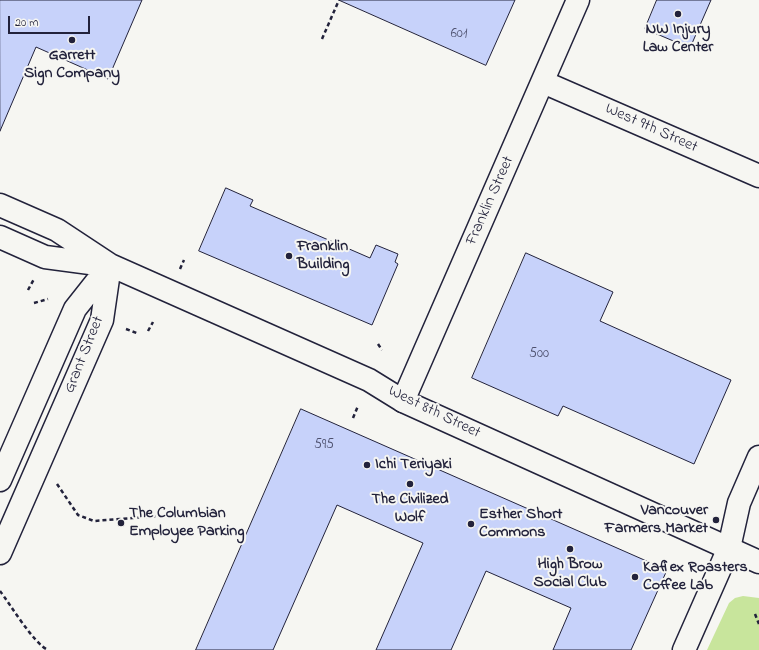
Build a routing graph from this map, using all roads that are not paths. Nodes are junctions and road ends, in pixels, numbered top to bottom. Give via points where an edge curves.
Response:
1 (578, 0) edge
2 (543, 82) junction
3 (759, 176) edge
4 (0, 205) edge
5 (0, 237) edge
6 (110, 265) junction
7 (403, 401) junction
8 (759, 457) edge
9 (0, 480) edge
10 (729, 548) junction
11 (0, 553) edge
12 (759, 562) edge
13 (684, 650) edge

1 - 2 street, Franklin Street
2 - 3 street, West 9th Street
2 - 7 street, Franklin Street
4 - 6 street, West 8th Street via 57,230
5 - 6 street, West 8th Street via 45,257
6 - 7 street, West 8th Street via 369,380
6 - 9 street, Grant Street via 75,309
6 - 11 street, Grant Street via 102,320
7 - 10 street, West 8th Street
8 - 10 street via 739,503
10 - 12 street, West 8th Street
10 - 13 street

